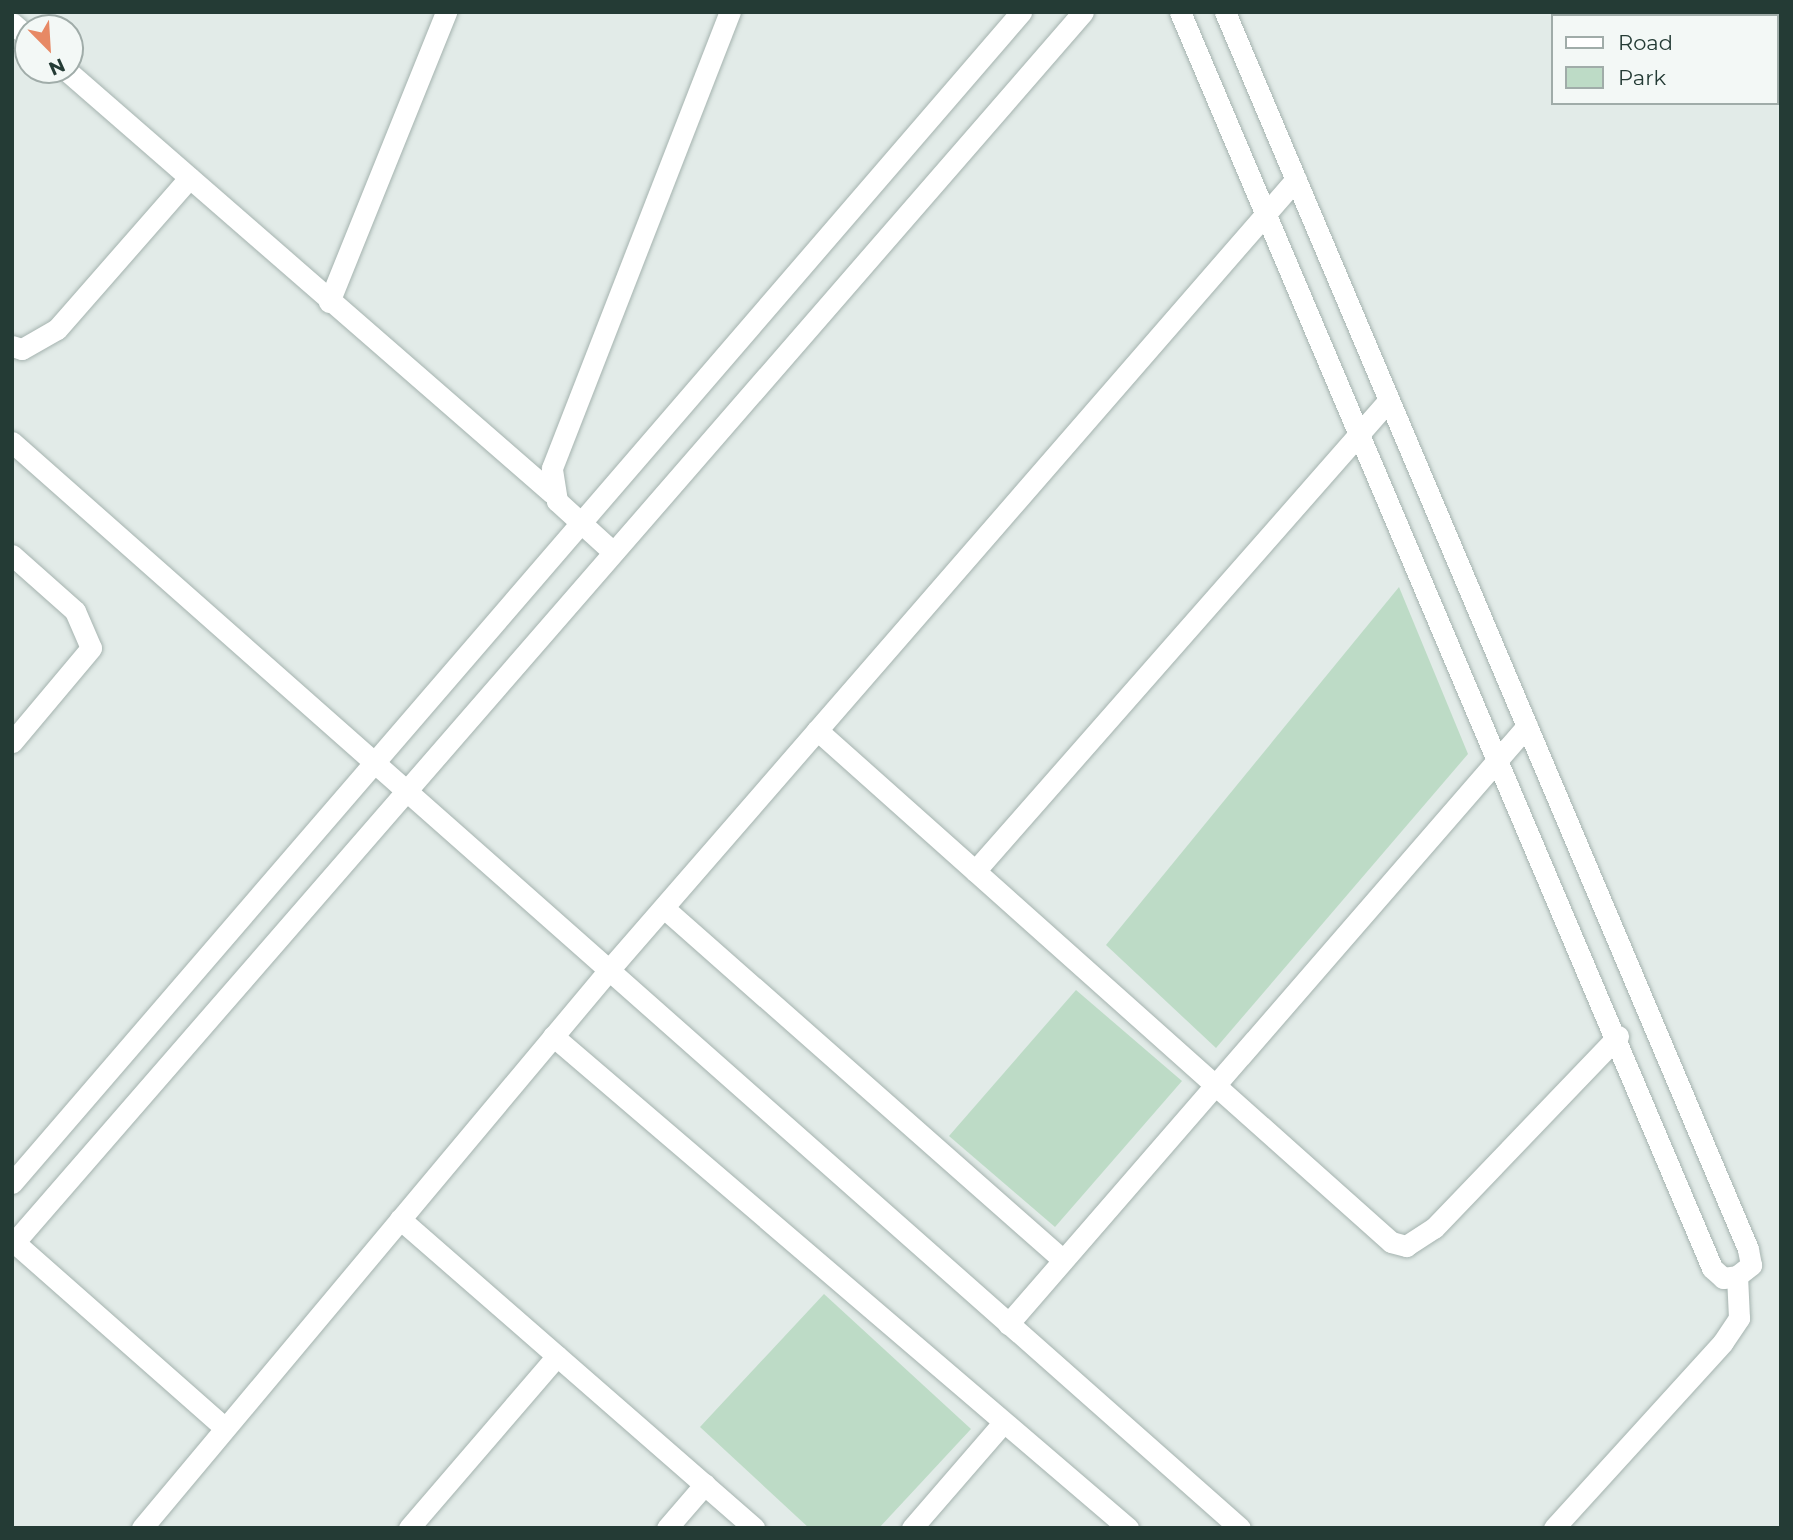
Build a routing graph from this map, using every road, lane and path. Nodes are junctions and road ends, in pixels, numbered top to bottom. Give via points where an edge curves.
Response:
1 (446, 12) edge
2 (730, 12) edge
3 (1021, 12) edge
4 (1083, 12) edge
5 (1180, 12) edge
6 (1225, 12) edge
7 (82, 84) edge
8 (188, 178) junction
9 (1296, 179) junction
10 (1266, 213) junction
11 (329, 302) junction
12 (12, 346) edge
13 (1389, 400) junction
14 (1360, 433) junction
15 (12, 443) edge
16 (552, 493) junction
17 (581, 524) junction
18 (614, 552) junction
19 (12, 555) edge
20 (1527, 726) junction
21 (817, 730) junction
22 (12, 742) edge
23 (1499, 758) junction
24 (375, 765) junction
25 (406, 792) junction
26 (975, 871) junction
27 (664, 908) junction
28 (608, 971) junction
29 (553, 1036) junction
30 (1618, 1036) junction
31 (1215, 1084) junction
32 (12, 1182) edge
33 (400, 1219) junction
34 (13, 1244) edge
35 (1063, 1260) junction
36 (1737, 1276) junction
37 (1008, 1324) junction
38 (557, 1356) junction
39 (1002, 1424) junction
40 (225, 1428) junction
41 (705, 1485) junction
42 (142, 1528) edge
43 (409, 1528) edge
44 (667, 1528) edge
45 (754, 1528) edge
46 (912, 1528) edge
47 (1128, 1528) edge
48 (1240, 1528) edge
49 (1555, 1528) edge

1 - 11 street
2 - 16 street via 552,468
3 - 17 street
4 - 18 street
5 - 10 street
6 - 9 street
7 - 8 street
8 - 11 street
8 - 12 street via 57,329 22,349
9 - 10 street
9 - 13 street
10 - 14 street
10 - 21 street
11 - 16 street
13 - 14 street
13 - 20 street
14 - 23 street
14 - 26 street
15 - 24 street
16 - 17 street
17 - 18 street
17 - 24 street
18 - 25 street
19 - 22 street via 75,611 91,648
20 - 23 street
20 - 36 street via 1748,1249 1751,1265
21 - 26 street
21 - 27 street
23 - 30 street
23 - 31 street
24 - 25 street
24 - 32 street
25 - 28 street
25 - 34 street
26 - 31 street
27 - 28 street
27 - 35 street
28 - 29 street
28 - 37 street
29 - 33 street
29 - 39 street
30 - 31 street via 1433,1228 1406,1246 1373,1230
30 - 36 street via 1713,1268 1723,1279
31 - 35 street
33 - 38 street
33 - 40 street
34 - 40 street
35 - 37 street
36 - 49 street via 1739,1318 1723,1342
37 - 48 street
38 - 41 street
38 - 43 street
39 - 46 street
39 - 47 street
40 - 42 street
41 - 44 street
41 - 45 street

